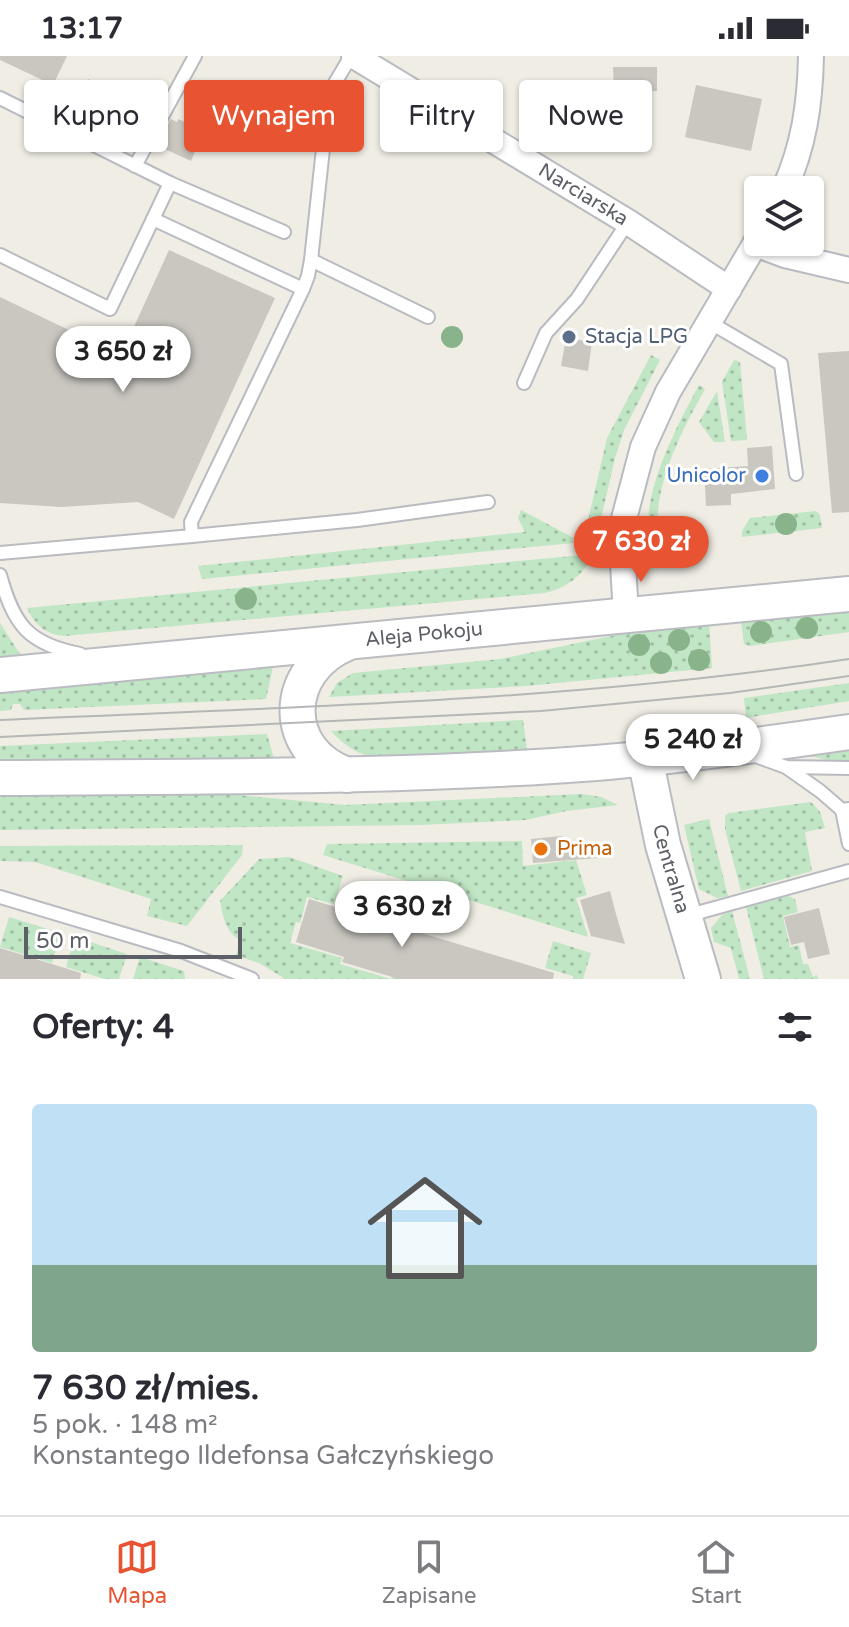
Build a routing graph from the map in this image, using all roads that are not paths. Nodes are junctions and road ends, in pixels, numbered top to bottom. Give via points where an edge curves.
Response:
1 (195, 56) edge
2 (352, 56) edge
3 (811, 56) edge
4 (0, 98) edge
5 (135, 166) junction
6 (790, 176) edge
7 (170, 183) junction
8 (153, 219) junction
9 (628, 222) junction
10 (284, 232) dead end
11 (0, 255) edge
12 (748, 256) edge
13 (789, 256) edge
14 (311, 260) junction
15 (849, 270) edge
16 (303, 289) junction
17 (729, 289) junction
18 (428, 317) dead end
19 (709, 322) junction
20 (524, 383) dead end
21 (796, 474) dead end
22 (488, 502) dead end
23 (192, 536) junction
24 (0, 553) edge
25 (0, 575) edge
26 (849, 594) edge
27 (626, 615) junction
28 (351, 642) junction
29 (123, 663) junction
30 (0, 675) edge
31 (849, 732) edge
32 (735, 748) junction
33 (645, 758) junction
34 (786, 767) junction
35 (849, 768) edge
36 (347, 775) junction
37 (0, 778) edge
38 (845, 810) edge
39 (849, 844) edge
40 (849, 871) edge
41 (0, 897) edge
42 (684, 916) junction
43 (252, 979) edge
44 (703, 979) edge

1 - 5 lane
2 - 9 street, Narciarska
2 - 14 lane via 329,93
3 - 6 street via 806,126
4 - 5 lane
5 - 7 lane
7 - 8 lane
7 - 10 lane
8 - 11 lane via 110,309
8 - 16 lane
9 - 17 street, Narciarska
9 - 20 lane via 577,299 546,333
12 - 17 street
13 - 15 street
14 - 16 lane
14 - 18 lane
16 - 23 lane via 191,522
17 - 19 street
19 - 21 lane via 781,364
19 - 27 street via 654,419 634,478 621,530
22 - 23 lane
23 - 24 lane
25 - 29 lane via 18,623 38,641
26 - 27 main road, Aleja Pokoju
27 - 28 main road, Aleja Pokoju
28 - 29 main road, Aleja Pokoju
28 - 36 main road via 312,667 297,707 301,732 316,756
29 - 30 main road, Aleja Pokoju
31 - 32 main road
32 - 33 main road
32 - 34 lane
33 - 36 main road
33 - 42 main road, Centralna
34 - 35 lane
34 - 38 lane
36 - 37 main road
38 - 39 lane
40 - 42 lane
41 - 43 lane via 181,951
42 - 44 main road, Centralna

